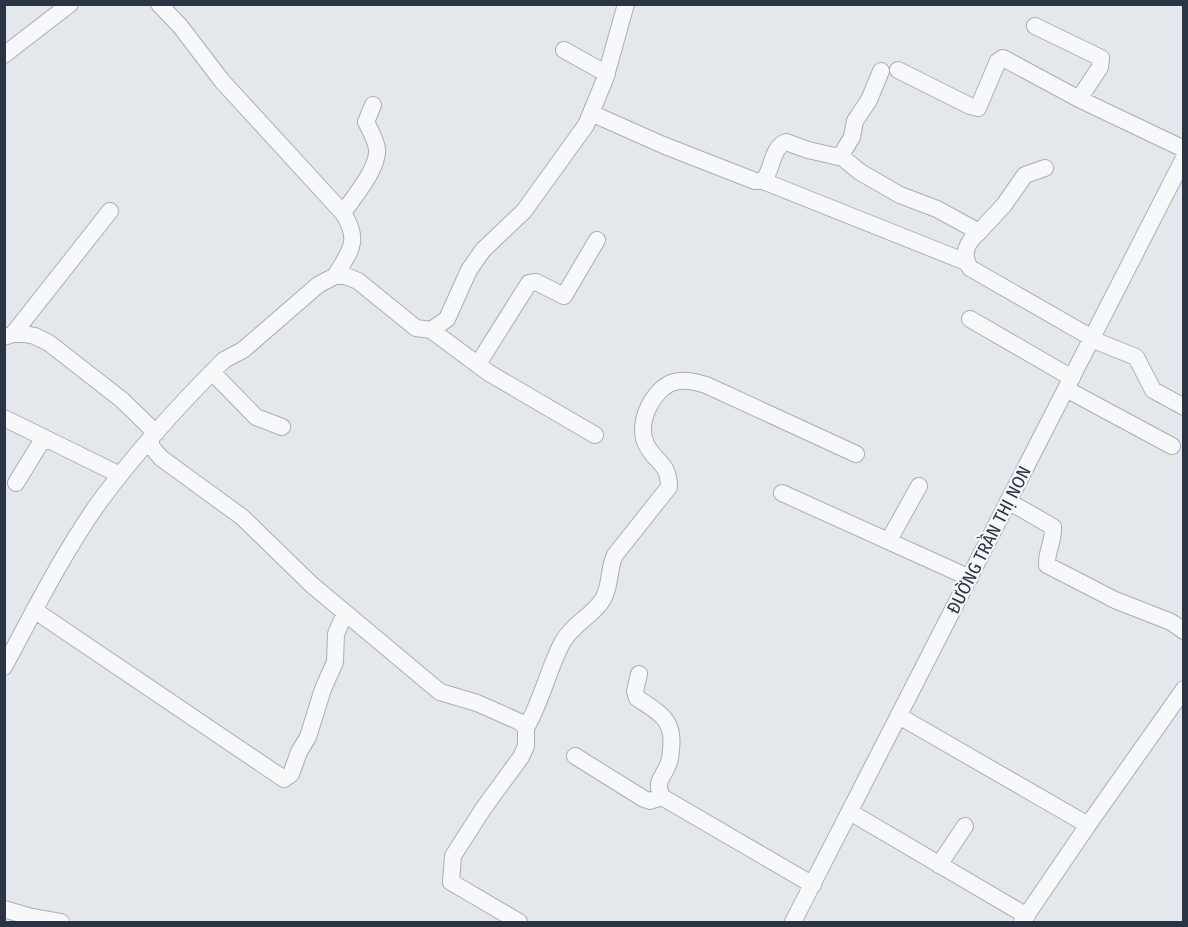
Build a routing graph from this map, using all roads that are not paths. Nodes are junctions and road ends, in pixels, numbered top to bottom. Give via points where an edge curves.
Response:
1 (70, 4) edge
2 (159, 4) edge
3 (626, 4) edge
4 (1035, 26) dead end
5 (564, 50) dead end
6 (4, 55) edge
7 (607, 74) junction
8 (1079, 99) junction
9 (373, 105) dead end
10 (591, 113) junction
11 (1184, 149) edge
12 (840, 157) junction
13 (1184, 158) edge
14 (1045, 168) dead end
15 (763, 181) junction
16 (110, 210) dead end
17 (343, 213) junction
18 (979, 232) junction
19 (597, 240) dead end
20 (966, 262) junction
21 (335, 276) junction
22 (970, 319) dead end
23 (432, 330) junction
24 (7, 337) edge
25 (1092, 339) junction
26 (478, 364) junction
27 (212, 372) junction
28 (1069, 383) junction
29 (1184, 407) edge
30 (4, 418) edge
31 (282, 427) dead end
32 (595, 435) dead end
33 (153, 436) junction
34 (44, 439) junction
35 (1172, 446) dead end
36 (855, 454) dead end
37 (120, 475) junction
38 (16, 483) dead end
39 (919, 486) dead end
40 (782, 493) dead end
41 (1008, 501) junction
42 (889, 540) junction
43 (970, 578) junction
44 (34, 610) junction
45 (345, 613) junction
46 (1184, 631) edge
47 (4, 668) edge
48 (639, 674) dead end
49 (1184, 689) edge
50 (899, 716) junction
51 (526, 728) junction
52 (575, 756) dead end
53 (662, 797) junction
54 (850, 812) junction
55 (1088, 825) junction
56 (965, 826) dead end
57 (939, 864) junction
58 (813, 885) junction
59 (4, 909) edge
60 (1025, 920) edge
61 (61, 922) edge
62 (519, 922) edge
63 (794, 922) edge

1 - 6 street
2 - 17 street via 222,81
3 - 7 street
4 - 8 street via 1101,58 1100,67
5 - 7 street
7 - 10 street
8 - 11 street
8 - 12 street via 1002,57 978,108 890,70 855,121 852,137
9 - 17 street via 366,122 377,151
10 - 15 street via 663,145
10 - 23 street via 524,211 483,250 469,270 447,319
12 - 15 street via 786,142 775,153
12 - 18 street via 900,195 937,209
13 - 25 street, ĐƯỜNG TRẦN THỊ NON
14 - 18 street via 1025,175
15 - 20 street
16 - 24 street
17 - 21 street via 353,233 352,246
18 - 20 street via 965,250
19 - 26 street via 564,296 536,282 529,283
20 - 25 street via 982,276
21 - 23 street via 358,281 416,328
21 - 27 street via 318,285 255,341
22 - 28 street
23 - 26 street
24 - 33 street via 35,336 49,343 122,400
25 - 28 street, ĐƯỜNG TRẦN THỊ NON
25 - 29 street via 1136,357 1153,390
26 - 32 street
27 - 31 street via 256,417
27 - 33 street
28 - 35 street
28 - 41 street, ĐƯỜNG TRẦN THỊ NON
30 - 34 street
33 - 37 street
33 - 45 street via 151,446 160,458 242,517
34 - 37 street
34 - 38 street
36 - 51 street via 706,385 687,380 663,388 651,404 643,429 645,443 666,469 669,487 615,555 605,597 563,642
37 - 44 street
39 - 42 street
40 - 42 street
41 - 43 street, ĐƯỜNG TRẦN THỊ NON
41 - 46 street via 1053,527 1047,565
42 - 43 street
43 - 50 street, ĐƯỜNG TRẦN THỊ NON
44 - 45 street via 284,779 291,774 308,737 335,662 336,634
44 - 47 street
45 - 51 street via 440,692 477,703
48 - 53 street via 637,698 660,712 670,726 670,761 658,781
49 - 55 street
50 - 54 street, ĐƯỜNG TRẦN THỊ NON
50 - 55 street
51 - 62 street via 521,758 453,856 451,882
52 - 53 street via 644,799
53 - 58 street
54 - 57 street
54 - 58 street, ĐƯỜNG TRẦN THỊ NON
55 - 60 street
56 - 57 street
57 - 60 street
58 - 63 street, ĐƯỜNG TRẦN THỊ NON
59 - 61 street

